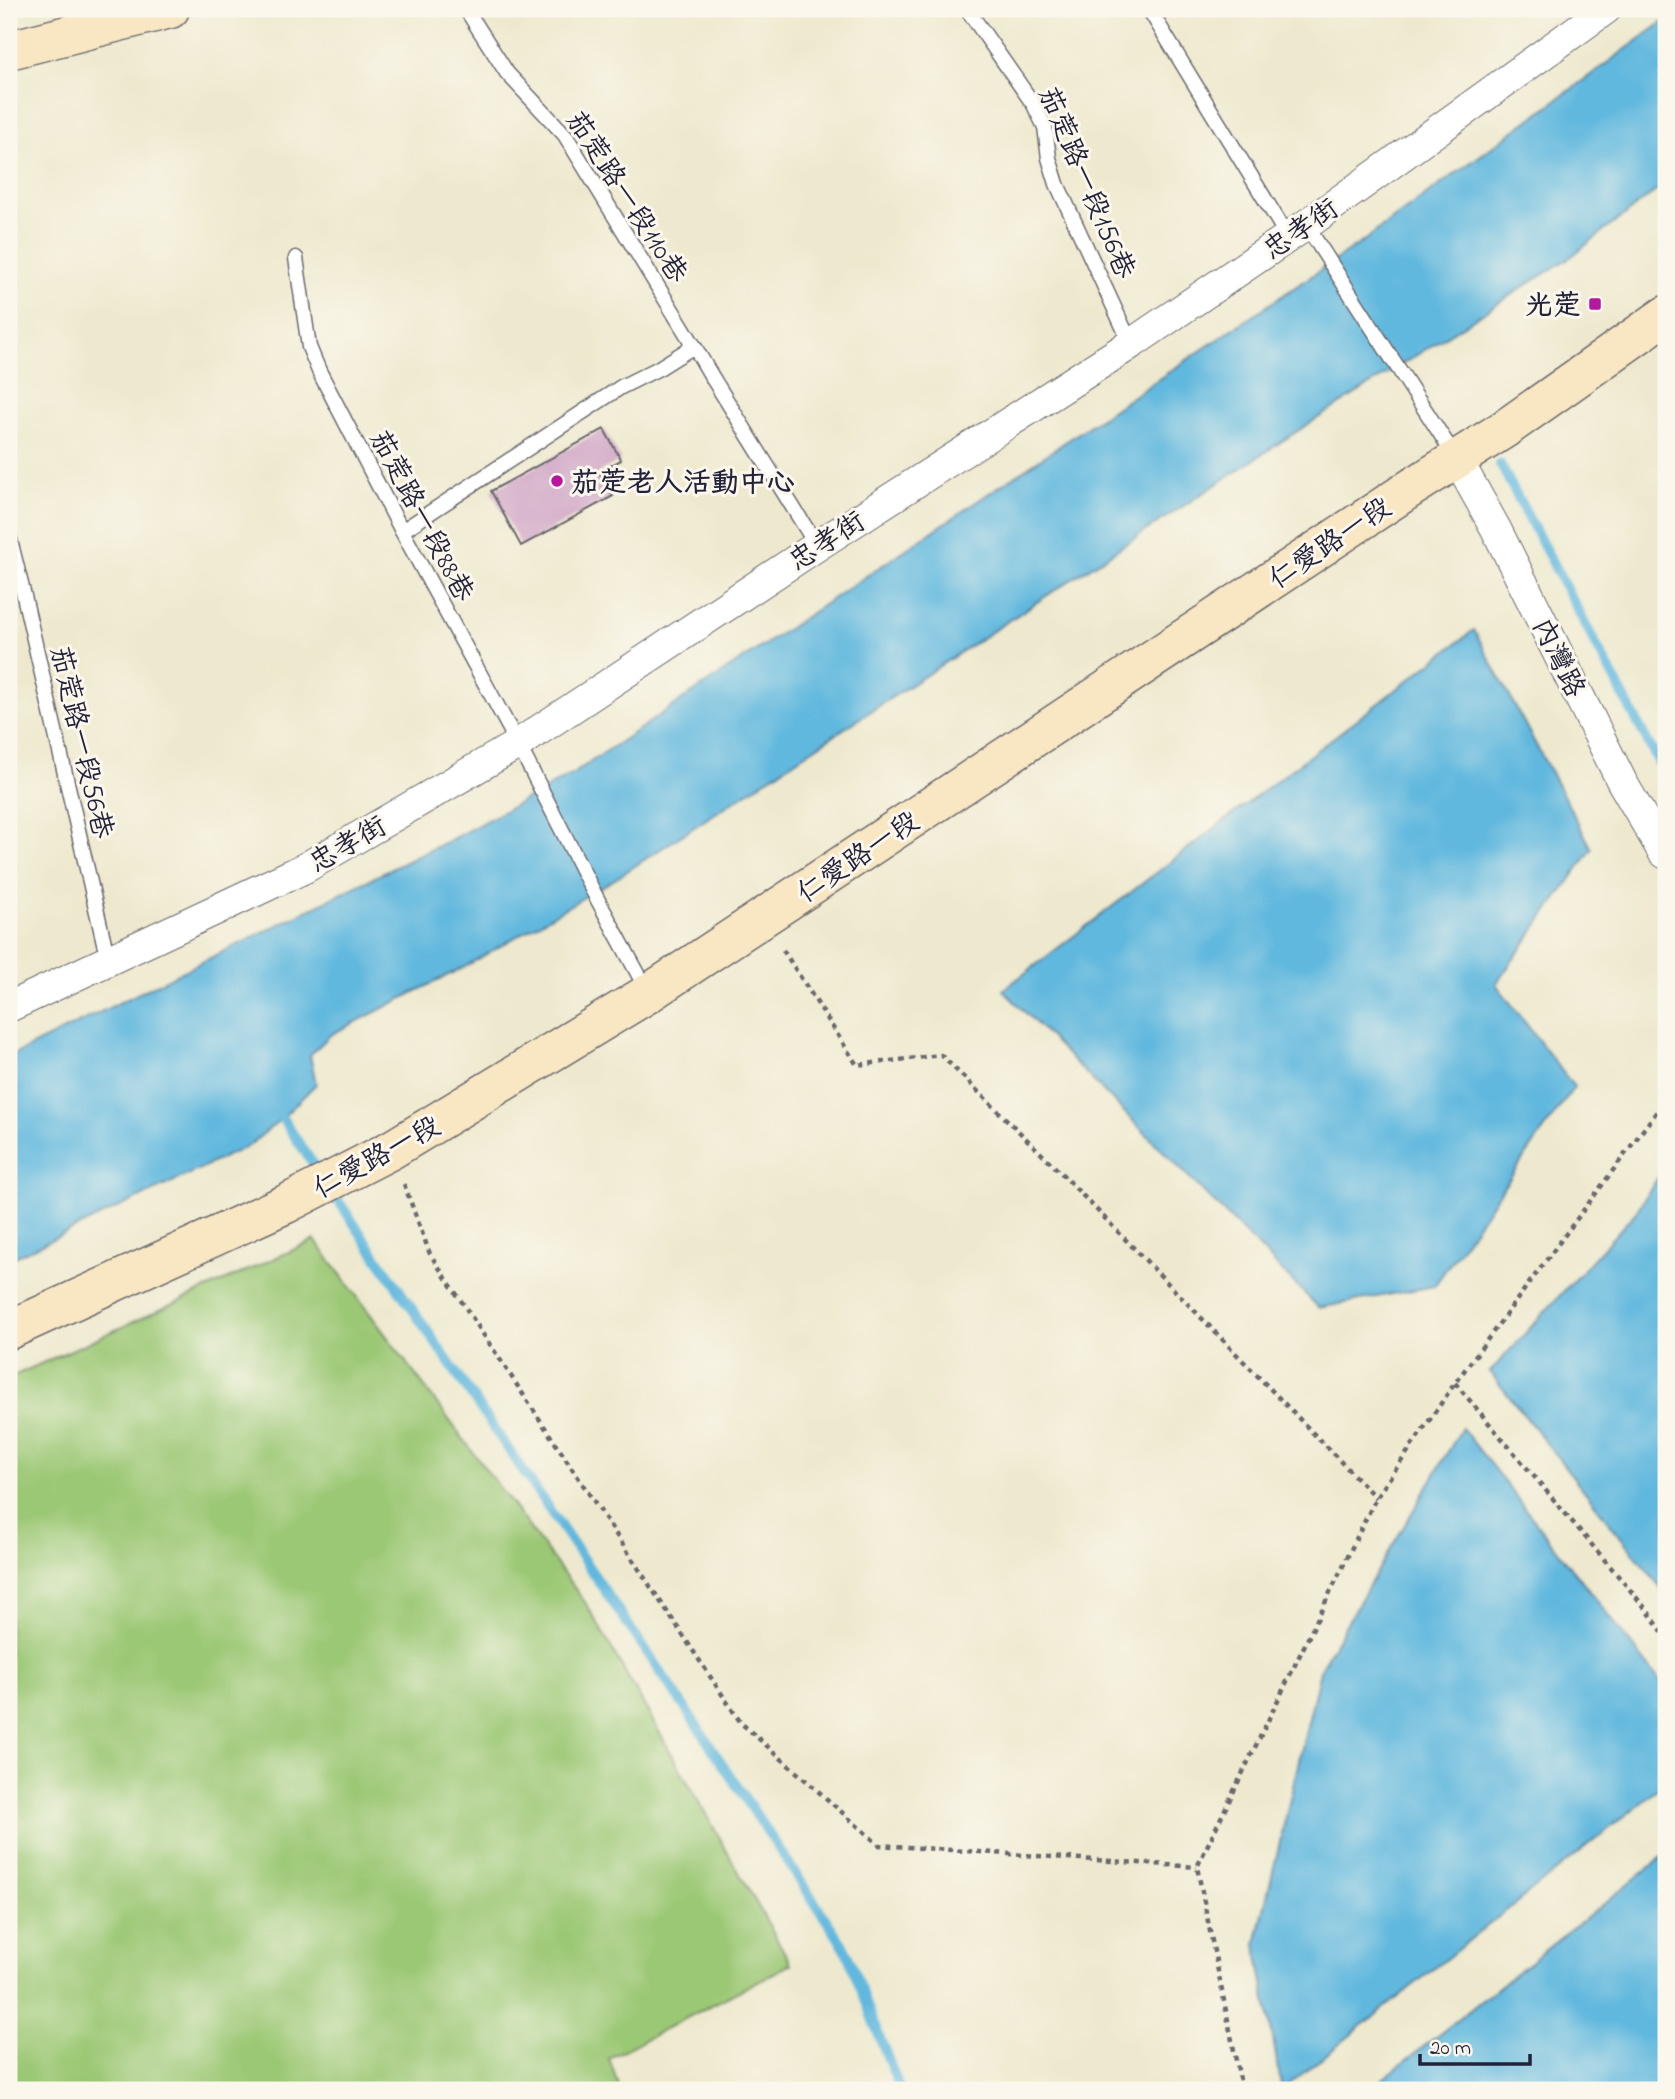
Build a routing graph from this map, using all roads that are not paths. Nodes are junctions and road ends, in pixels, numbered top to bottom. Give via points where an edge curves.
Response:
1 (170, 9) edge
2 (466, 9) edge
3 (967, 9) edge
4 (1149, 9) edge
5 (1606, 9) edge
6 (9, 50) edge
7 (1297, 231) junction
8 (296, 258) dead end
9 (1666, 315) edge
10 (1131, 344) junction
11 (694, 346) junction
12 (1457, 459) junction
13 (402, 531) junction
14 (9, 536) edge
15 (817, 546) junction
16 (518, 744) junction
17 (1666, 854) edge
18 (108, 960) junction
19 (649, 993) junction
20 (9, 1007) edge
21 (9, 1330) edge

1 - 6 street
2 - 11 lane, 茄萣路一段110巷 via 507,73 565,135
3 - 10 lane, 茄萣路一段156巷 via 1045,127 1057,184
4 - 7 lane
5 - 7 street, 忠孝街
7 - 10 street, 忠孝街
7 - 12 lane via 1323,252
8 - 13 lane, 茄萣路一段88巷 via 309,346
9 - 12 street, 仁愛路一段
10 - 15 street, 忠孝街
11 - 13 lane via 621,387
11 - 15 lane, 茄萣路一段110巷
12 - 17 street, 內灣路 via 1622,782
12 - 19 street, 仁愛路一段
13 - 16 lane, 茄萣路一段88巷
14 - 18 lane, 茄萣路一段56巷
15 - 16 street, 忠孝街
16 - 18 street, 忠孝街 via 305,869
16 - 19 lane, 茄萣路一段88巷
18 - 20 street, 忠孝街
19 - 21 street, 仁愛路一段 via 378,1157 286,1204

